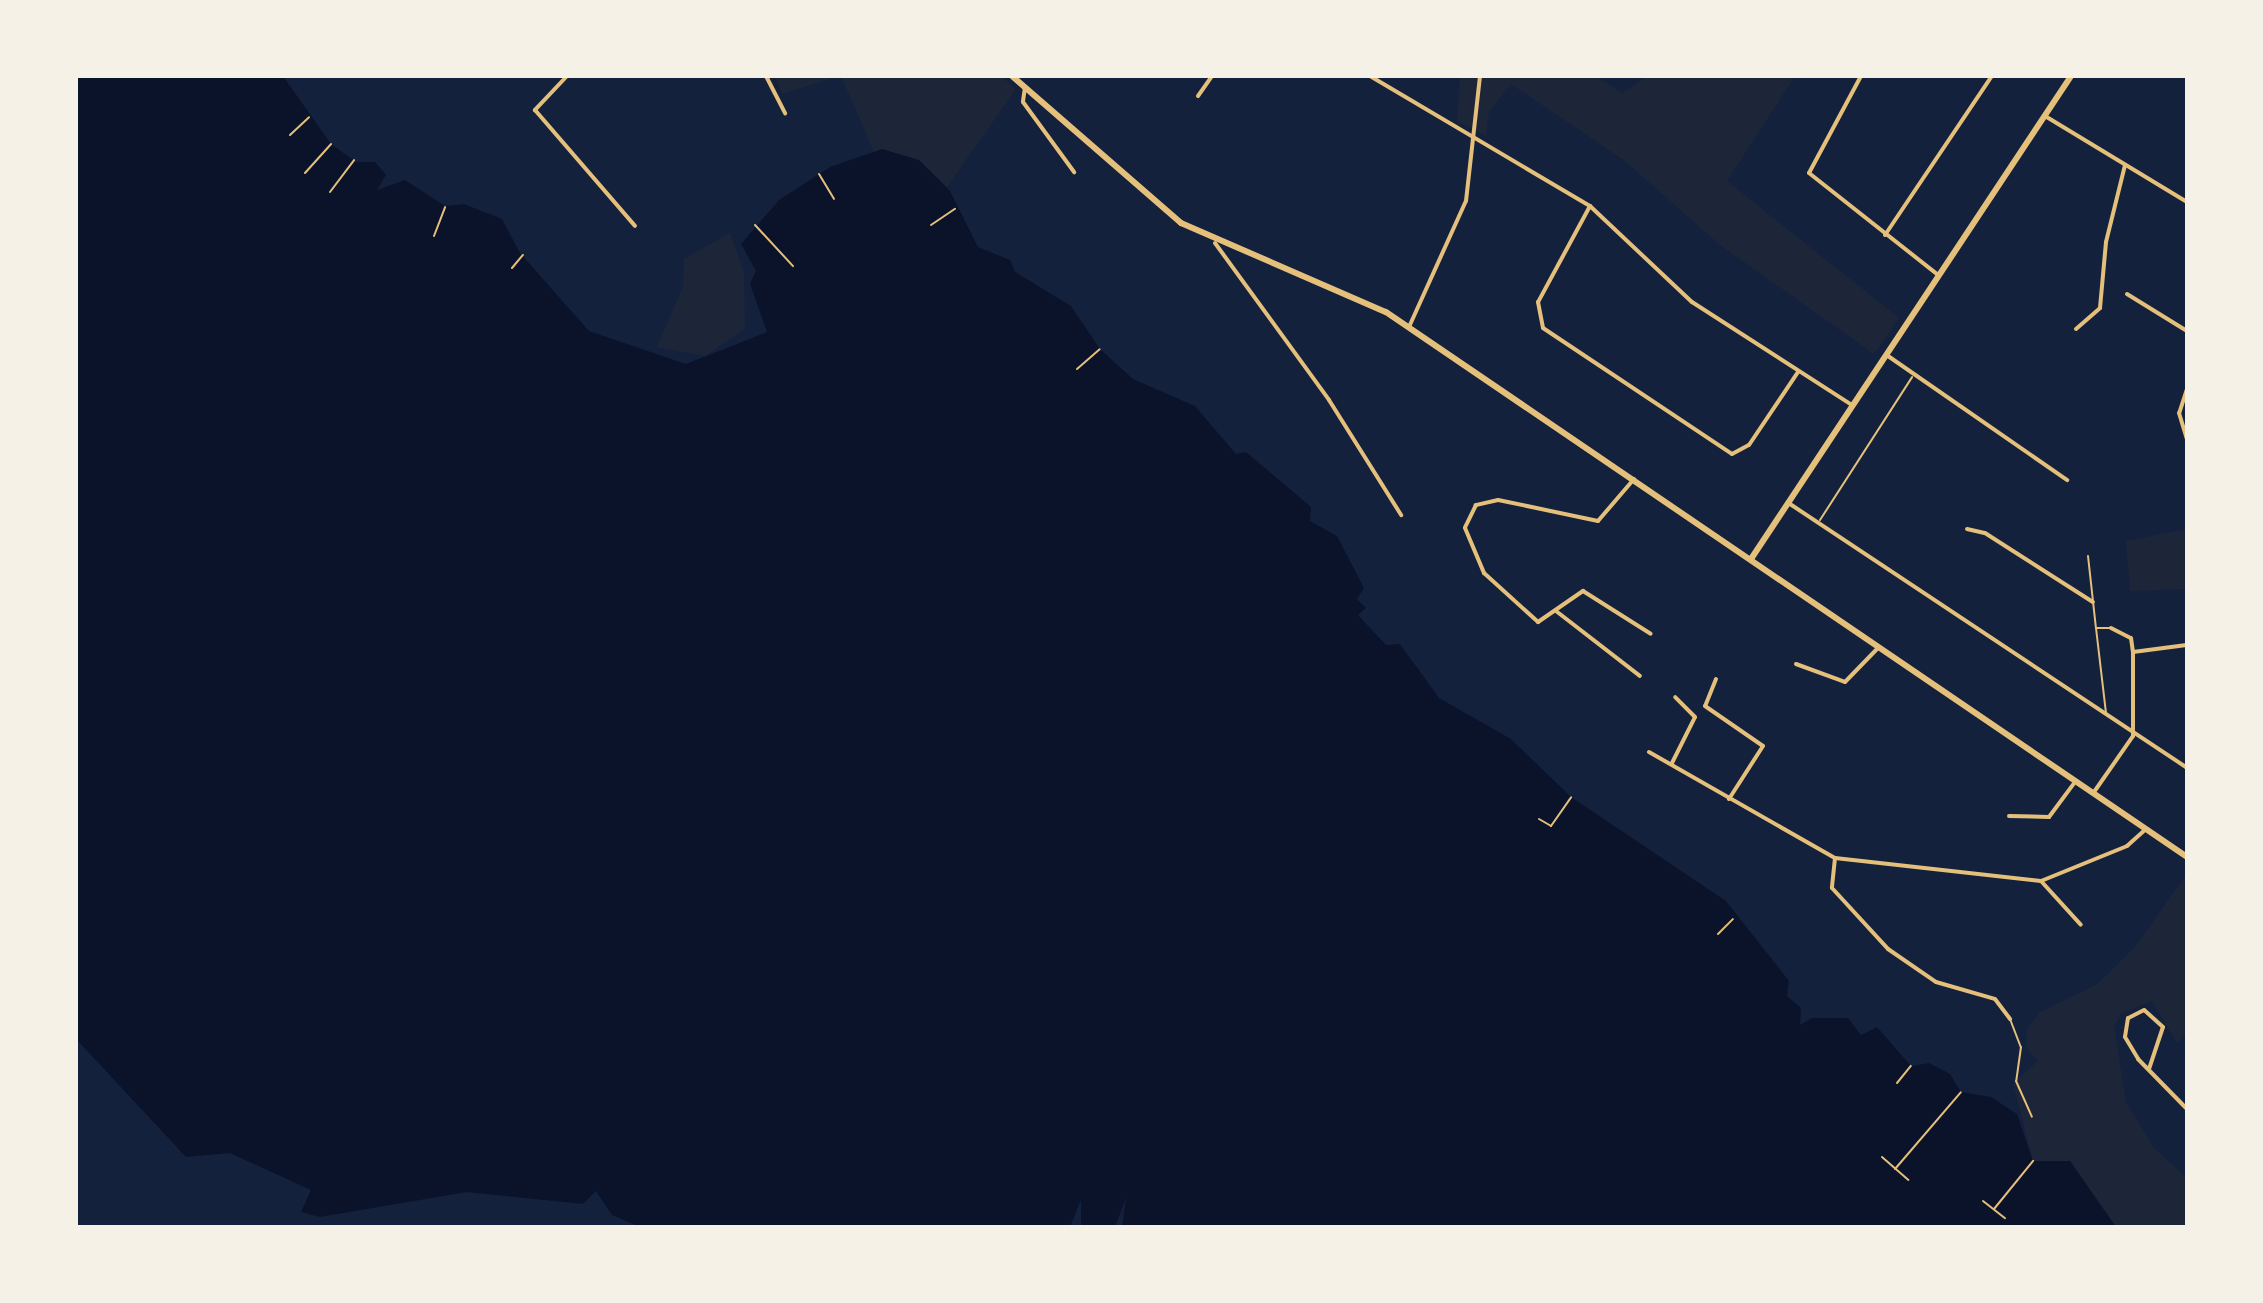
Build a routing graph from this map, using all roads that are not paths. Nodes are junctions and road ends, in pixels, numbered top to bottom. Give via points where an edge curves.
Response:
1 (397, 76) edge
2 (423, 76) edge
3 (567, 76) edge
4 (766, 76) edge
5 (1012, 76) edge
6 (1212, 76) edge
7 (1370, 76) edge
8 (1480, 76) edge
9 (1861, 76) edge
10 (1992, 76) edge
11 (2071, 76) edge
12 (1025, 87) junction
13 (1198, 96) dead end
14 (785, 113) dead end
15 (2045, 116) junction
16 (1478, 140) junction
17 (2125, 165) junction
18 (1074, 172) dead end
19 (2187, 202) edge
20 (1590, 206) junction
21 (635, 226) dead end
22 (1885, 235) junction
23 (1215, 243) junction
24 (1940, 277) junction
25 (2127, 294) dead end
26 (1409, 327) junction
27 (2076, 329) dead end
28 (2187, 331) edge
29 (1888, 356) junction
30 (1798, 371) junction
31 (1912, 377) junction
32 (2187, 389) edge
33 (1854, 407) junction
34 (2187, 439) edge
35 (1634, 479) junction
36 (2067, 480) dead end
37 (1790, 504) junction
38 (1401, 515) dead end
39 (1819, 522) junction
40 (1967, 529) dead end
41 (2088, 556) dead end
42 (1751, 559) junction
43 (2093, 602) junction
44 (1556, 611) junction
45 (2096, 628) junction
46 (2111, 628) joint
47 (1651, 634) dead end
48 (2187, 645) edge
49 (1880, 646) junction
50 (2133, 652) junction
51 (1796, 664) dead end
52 (1640, 676) dead end
53 (1716, 679) dead end
54 (1675, 697) dead end
55 (2106, 713) junction
56 (2133, 736) junction
57 (1649, 752) dead end
58 (1672, 763) junction
59 (2187, 768) edge
60 (2076, 780) junction
61 (2094, 792) junction
62 (1729, 799) junction
63 (2009, 816) dead end
64 (2147, 828) junction
65 (2187, 857) edge
66 (1835, 858) junction
67 (2041, 881) junction
68 (2081, 925) dead end
69 (2010, 1019) joint
70 (2149, 1069) junction
71 (2187, 1109) edge
72 (2032, 1117) dead end

1 - 2 street
3 - 21 street via 535,110
4 - 14 street
5 - 12 main road
6 - 13 street
7 - 16 street
8 - 16 street
9 - 22 street via 1808,168 1815,183
10 - 22 street
11 - 15 main road
12 - 18 street via 1023,102
12 - 23 main road via 1163,210
15 - 17 street
15 - 24 main road
16 - 20 street
16 - 26 street via 1452,244
17 - 19 street
17 - 27 street via 2106,242 2100,308
20 - 30 street via 1692,302
20 - 30 street via 1538,302 1543,328 1732,454 1749,445
22 - 24 street
23 - 26 main road via 1351,294
23 - 38 street via 1329,400
24 - 29 main road
25 - 28 street
26 - 35 main road
29 - 31 street
29 - 33 main road
30 - 33 street
31 - 36 street
31 - 39 lane
32 - 34 street via 2179,413
33 - 37 main road
35 - 42 main road
35 - 44 street via 1598,521 1498,500 1476,505 1467,517 1484,573 1538,622
37 - 39 street
37 - 42 main road
39 - 55 street
40 - 43 street via 1985,533
41 - 43 lane
42 - 49 main road
43 - 45 lane
44 - 47 street via 1583,591
44 - 52 street
45 - 46 lane
45 - 55 lane
46 - 50 street via 2131,638
48 - 50 street
49 - 51 street via 1845,682
49 - 60 main road
50 - 56 street
53 - 62 street via 1705,706 1763,746
54 - 58 street via 1695,717
55 - 56 street
56 - 59 street
56 - 61 street
57 - 58 street
58 - 62 street
60 - 61 main road
60 - 63 street via 2049,817
61 - 64 main road
62 - 66 street
64 - 65 main road
64 - 67 street via 2127,846
66 - 67 street
66 - 69 street via 1832,888 1888,949 1936,982 1995,999
67 - 68 street
69 - 72 lane via 2021,1047 2016,1081
70 - 70 street via 2163,1027 2144,1010 2124,1027
70 - 71 street

